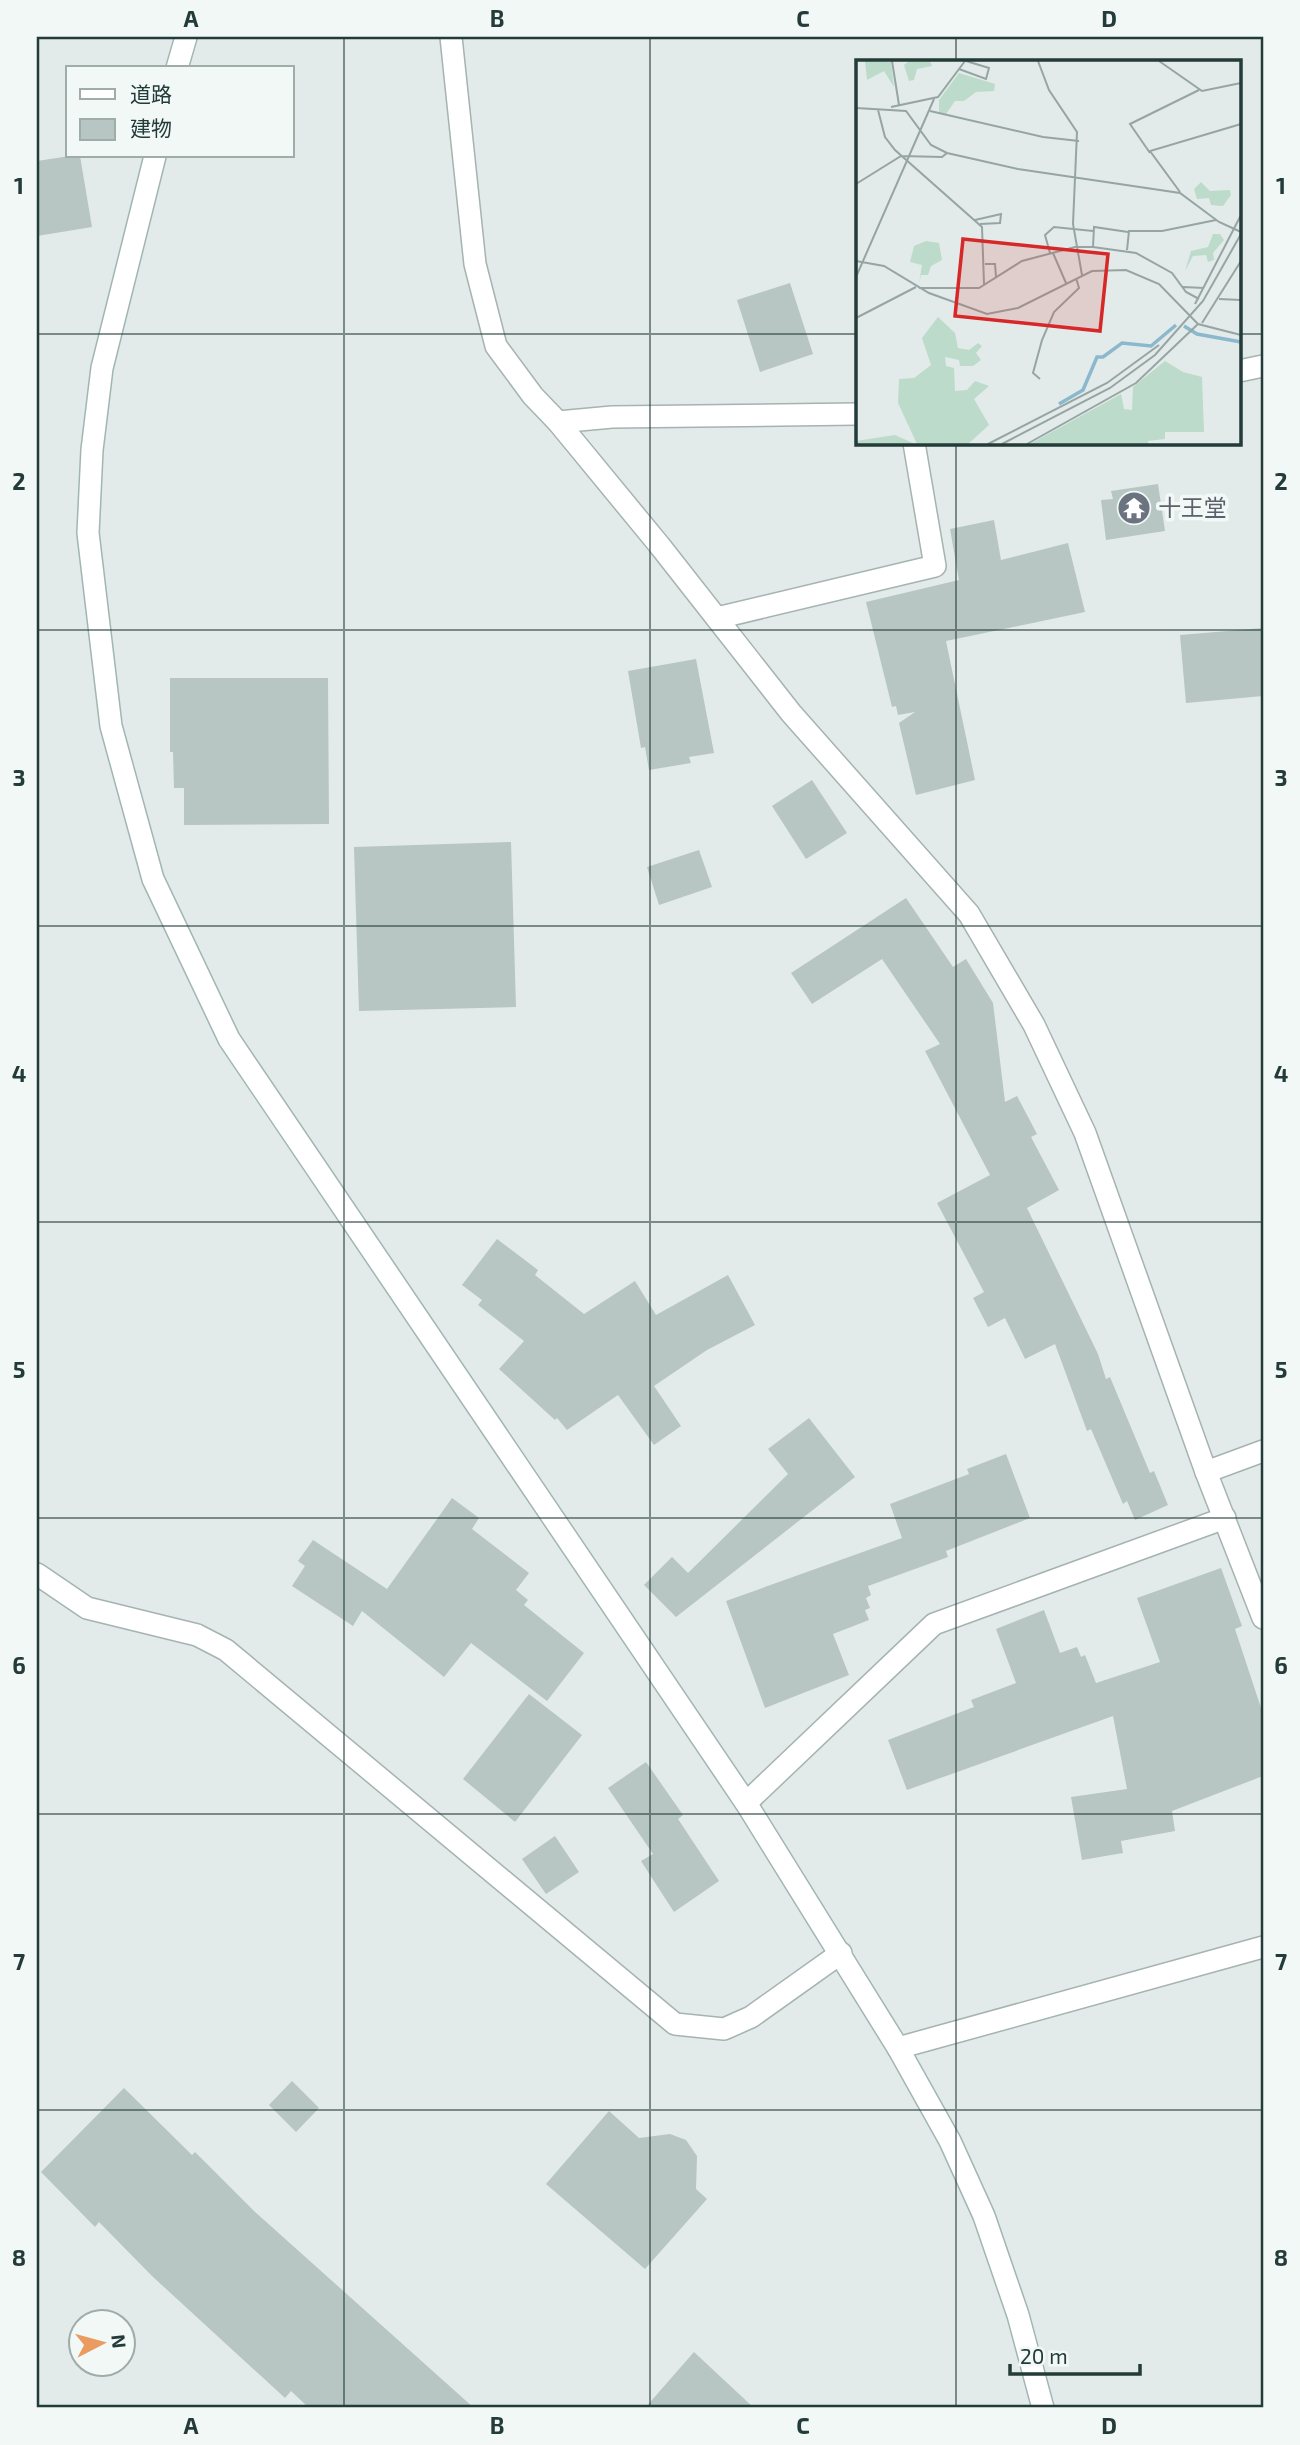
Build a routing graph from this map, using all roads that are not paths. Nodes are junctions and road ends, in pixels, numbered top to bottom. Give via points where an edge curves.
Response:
1 (186, 37) edge
2 (451, 37) edge
3 (178, 66) edge
4 (154, 158) edge
5 (1263, 366) edge
6 (1240, 371) edge
7 (856, 414) edge
8 (558, 422) junction
9 (914, 444) edge
10 (717, 618) junction
11 (1263, 1451) edge
12 (1206, 1472) junction
13 (1225, 1518) junction
14 (37, 1574) edge
15 (1263, 1618) edge
16 (746, 1803) junction
17 (1263, 1947) edge
18 (841, 1953) junction
19 (898, 2048) junction
20 (1043, 2408) edge

1 - 3 street
2 - 8 street via 475,264 496,346
4 - 16 street via 102,368 88,533 111,726 153,879 229,1039
5 - 6 street
7 - 8 street via 612,416
8 - 10 street
9 - 10 street via 935,566
10 - 12 street via 791,712 969,914 1034,1025 1085,1133
11 - 12 street
12 - 13 street
13 - 15 street
13 - 16 street via 934,1624
14 - 18 street via 87,1608 197,1635 226,1650 675,2024 724,2029 751,2017
16 - 18 street
17 - 19 street
18 - 19 street
19 - 20 street via 950,2141 984,2216

